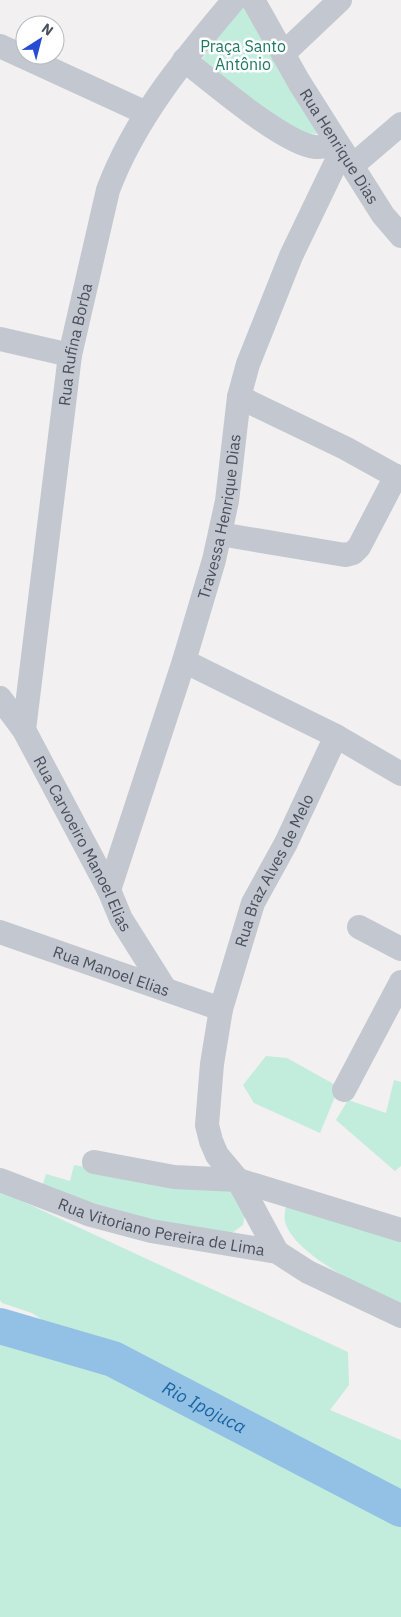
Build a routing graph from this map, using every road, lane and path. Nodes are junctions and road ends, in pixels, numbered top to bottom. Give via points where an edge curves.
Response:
1 (234, 0) edge
2 (253, 0) edge
3 (340, 0) edge
4 (0, 46) edge
5 (283, 54) junction
6 (184, 60) junction
7 (146, 113) junction
8 (401, 124) edge
9 (344, 153) junction
10 (399, 229) edge
11 (0, 339) edge
12 (70, 355) junction
13 (239, 397) junction
14 (399, 478) edge
15 (220, 534) junction
16 (184, 661) junction
17 (0, 698) edge
18 (24, 730) junction
19 (336, 736) junction
20 (401, 774) edge
21 (109, 890) junction
22 (359, 927) dead end
23 (0, 932) edge
24 (401, 950) edge
25 (401, 982) edge
26 (165, 989) junction
27 (221, 1009) junction
28 (344, 1090) dead end
29 (94, 1162) dead end
30 (0, 1180) edge
31 (238, 1180) junction
32 (401, 1230) edge
33 (277, 1252) junction
34 (401, 1316) edge

1 - 6 street, Rua Rufina Borba
2 - 5 street, Rua Henrique Dias
3 - 5 street
4 - 7 street
5 - 9 street, Rua Henrique Dias
6 - 7 street, Rua Rufina Borba
6 - 9 street via 275,129 296,141
7 - 12 street, Rua Rufina Borba via 116,167 108,190
8 - 9 street
9 - 10 street, Rua Henrique Dias via 383,216
9 - 13 street, Travessa Henrique Dias via 292,256 248,364
11 - 12 street
12 - 18 street, Rua Rufina Borba
13 - 14 street
13 - 15 street, Travessa Henrique Dias
14 - 15 street via 359,547 352,553 345,555
15 - 16 street, Travessa Henrique Dias
16 - 19 street
16 - 21 street, Travessa Henrique Dias
17 - 18 street, Rua Carvoeiro Manoel Elias
18 - 21 street, Rua Carvoeiro Manoel Elias
19 - 20 street
19 - 27 street, Rua Braz Alves de Melo via 286,843 253,903
21 - 26 street, Rua Carvoeiro Manoel Elias via 121,919
22 - 24 street
23 - 26 street, Rua Manoel Elias
25 - 28 street
26 - 27 street, Rua Manoel Elias
27 - 31 street, Rua Braz Alves de Melo via 212,1064 208,1125 217,1155
29 - 31 street via 174,1177
30 - 33 street, Rua Vitoriano Pereira de Lima via 91,1215 150,1231
31 - 32 street
31 - 33 street, Rua Braz Alves de Melo
33 - 34 street, Rua Vitoriano Pereira de Lima via 308,1272

